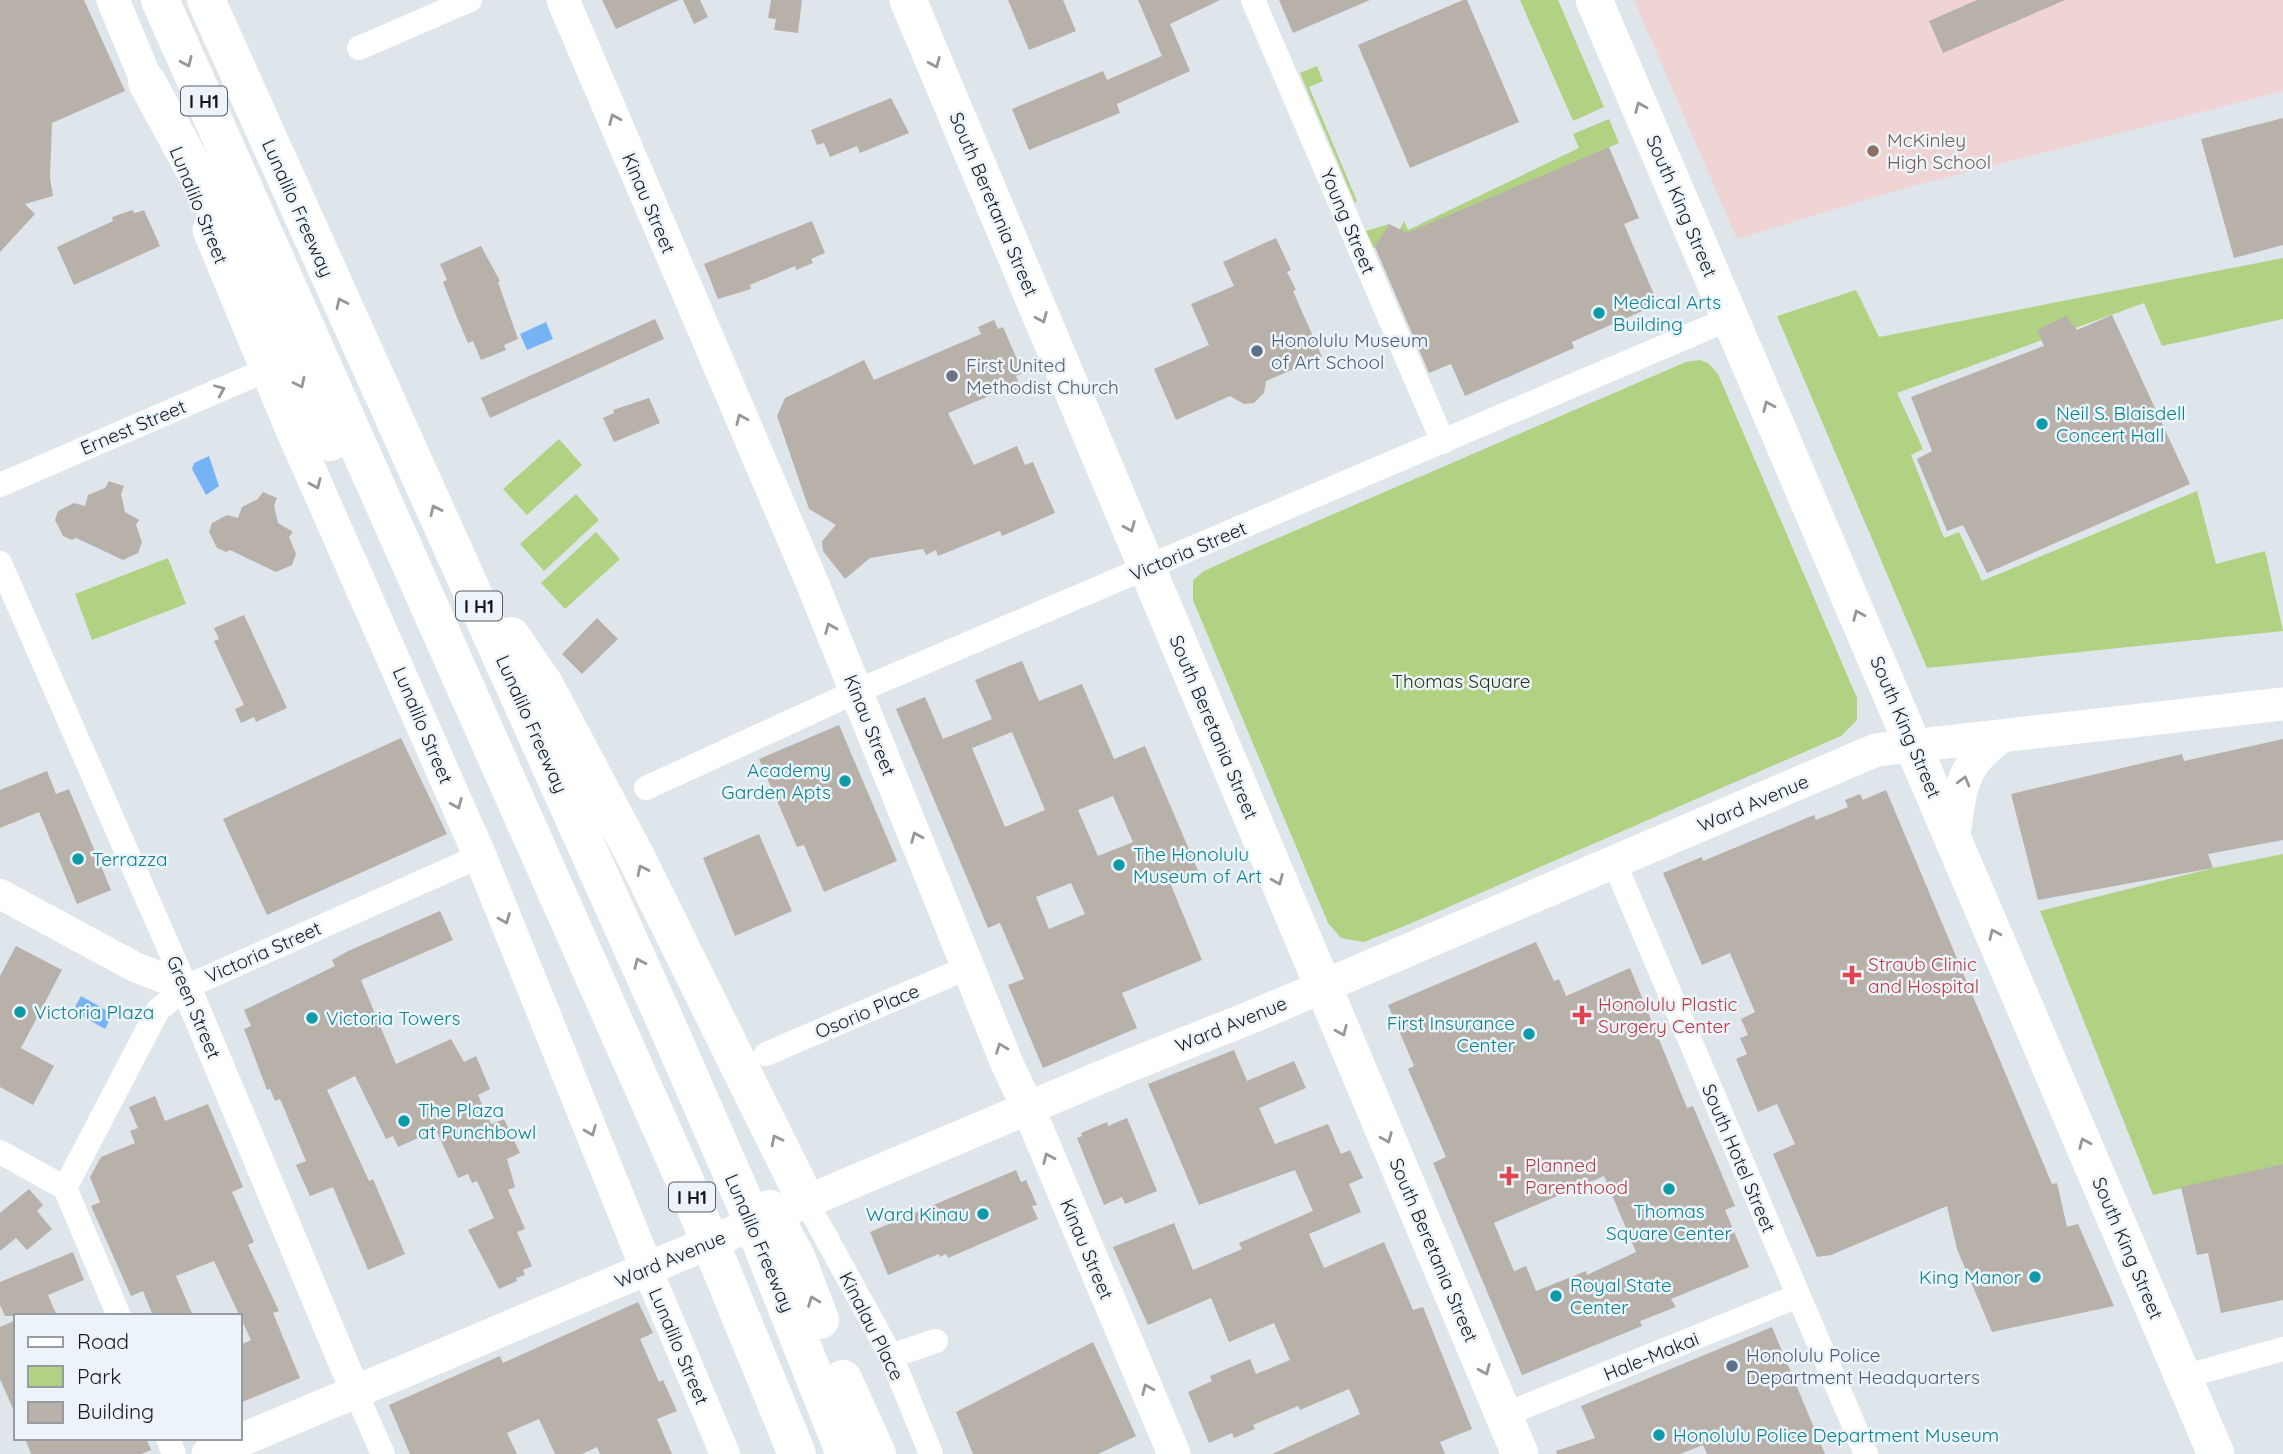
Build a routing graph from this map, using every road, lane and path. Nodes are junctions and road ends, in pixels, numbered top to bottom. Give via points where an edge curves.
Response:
1 (113, 0) edge
2 (160, 0) edge
3 (206, 0) edge
4 (470, 0) edge
5 (563, 0) edge
6 (908, 0) edge
7 (1253, 0) edge
8 (1594, 0) edge
9 (359, 48) dead end
10 (147, 82) junction
11 (1731, 318) junction
12 (266, 370) junction
13 (1443, 442) junction
14 (0, 485) edge
15 (459, 561) junction
16 (0, 563) edge
17 (1147, 569) junction
18 (855, 692) junction
19 (2283, 704) edge
20 (2001, 737) junction
21 (1913, 746) junction
22 (646, 788) dead end
23 (533, 837) junction
24 (1953, 839) junction
25 (480, 856) junction
26 (1614, 862) junction
27 (0, 894) edge
28 (579, 942) junction
29 (969, 967) junction
30 (1323, 986) junction
31 (186, 987) junction
32 (667, 1025) junction
33 (766, 1054) dead end
34 (1029, 1110) junction
35 (0, 1152) edge
36 (65, 1188) junction
37 (806, 1201) junction
38 (647, 1269) junction
39 (1798, 1296) junction
40 (118, 1314) edge
41 (936, 1341) dead end
42 (2283, 1349) edge
43 (891, 1356) junction
44 (2183, 1377) junction
45 (356, 1393) junction
46 (1504, 1415) junction
47 (242, 1440) edge
48 (242, 1440) edge
49 (1174, 1453) edge
50 (208, 1454) edge
51 (383, 1454) edge
52 (725, 1454) edge
53 (775, 1454) edge
54 (797, 1454) edge
55 (845, 1454) edge
56 (877, 1454) edge
57 (931, 1454) edge
58 (1520, 1454) edge
59 (1866, 1454) edge
60 (2216, 1454) edge

1 - 10 main road, Lunalilo Street
2 -> 23 highway, I H1
15 -> 3 highway, Lunalilo Freeway / I H1
4 - 9 street
18 -> 5 main road, Kinau Street
6 -> 17 main road, South Beretania Street
7 - 13 street, Young Street
11 -> 8 main road, South King Street
10 - 12 main road, Lunalilo Street
10 -> 23 highway via 231,237 310,403
11 - 13 street, Victoria Street
21 -> 11 main road, South King Street
14 -> 12 street, Ernest Street
12 -> 25 main road, Lunalilo Street
13 - 17 street, Victoria Street
32 -> 15 highway, Lunalilo Freeway / I H1
37 -> 15 highway via 637,859 544,684
16 - 31 street, Green Street
17 - 18 street, Victoria Street
17 -> 30 main road, South Beretania Street
18 - 22 street, Victoria Street
29 -> 18 main road, Kinau Street
19 - 20 main road, Ward Avenue
20 - 21 main road, Ward Avenue
24 -> 20 main road via 1966,771 1977,755
21 - 24 main road, South King Street
21 - 26 main road, Ward Avenue via 1876,750
23 - 28 highway, I H1
44 -> 24 main road, South King Street
25 - 31 street, Victoria Street
25 -> 38 main road, Lunalilo Street
26 - 30 main road, Ward Avenue
26 - 39 street, South Hotel Street
27 - 31 street via 135,967
28 - 53 highway
28 - 54 highway, I H1 via 735,1297
29 - 33 street, Osorio Place
34 -> 29 main road, Kinau Street
30 - 34 main road, Ward Avenue
30 -> 46 main road, South Beretania Street
31 - 36 street, Victoria Street via 158,1010
31 - 45 street, Green Street
32 - 55 highway, Lunalilo Freeway / I H1 via 750,1215
56 -> 32 highway via 841,1376 797,1259
34 - 37 main road, Ward Avenue
49 -> 34 main road, Kinau Street
35 - 36 street
36 - 40 street
37 - 38 main road, Ward Avenue
37 - 43 street, Kinalau Place
38 - 45 main road, Ward Avenue
38 - 52 street, Lunalilo Street
39 - 46 street, Hale-Makai
39 - 59 street, South Hotel Street
41 - 43 street
42 - 44 street
43 - 57 street, Kinalau Place
44 - 60 main road, South King Street
45 - 47 main road, Ward Avenue
45 - 51 street, Green Street
46 - 58 main road, South Beretania Street
48 - 50 main road, Ward Avenue

